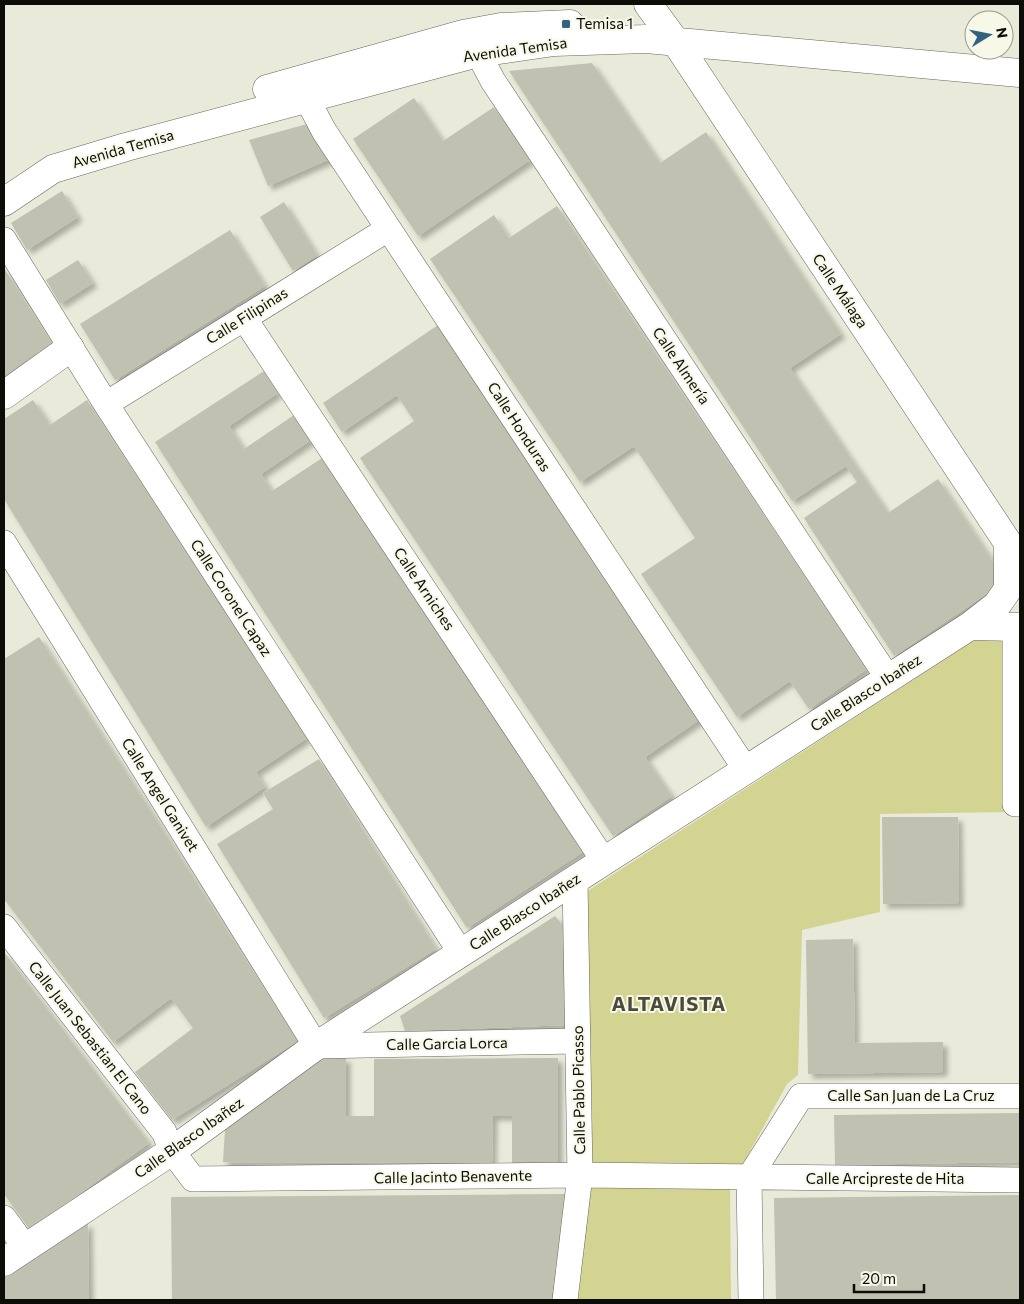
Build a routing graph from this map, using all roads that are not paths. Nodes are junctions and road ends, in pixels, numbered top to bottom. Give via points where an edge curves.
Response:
1 (661, 22) edge
2 (478, 53) junction
3 (1020, 73) edge
4 (302, 89) junction
5 (4, 179) edge
6 (4, 202) edge
7 (388, 229) junction
8 (4, 240) edge
9 (244, 318) junction
10 (70, 348) junction
11 (4, 395) edge
12 (106, 404) junction
13 (4, 543) edge
14 (1014, 552) edge
15 (970, 626) junction
16 (1018, 627) edge
17 (888, 678) junction
18 (746, 770) junction
19 (1018, 804) edge
20 (604, 861) junction
21 (574, 880) junction
22 (4, 927) edge
23 (461, 953) junction
24 (578, 1041) junction
25 (316, 1046) junction
26 (1020, 1096) edge
27 (172, 1151) junction
28 (580, 1175) junction
29 (749, 1178) junction
30 (1020, 1180) edge
31 (4, 1218) edge
32 (14, 1255) edge
33 (565, 1300) edge
34 (751, 1300) edge

1 - 2 street, Avenida Temisa via 646,39 554,42
1 - 3 street, Avenida Temisa
1 - 4 street, Avenida Temisa via 501,27 463,34
1 - 14 street, Calle Málaga
2 - 4 street, Avenida Temisa
2 - 17 street, Calle Almería via 493,82
4 - 5 street, Avenida Temisa via 49,151
4 - 6 street, Avenida Temisa via 53,169
4 - 7 street, Calle Honduras via 324,130
7 - 9 street, Calle Filipinas
7 - 18 street, Calle Honduras
8 - 10 street, Calle Coronel Capaz
9 - 12 street, Calle Filipinas
9 - 20 street, Calle Arniches
10 - 11 street
10 - 12 street, Calle Coronel Capaz
12 - 23 street, Calle Coronel Capaz
13 - 25 street, Calle Angel Ganivet
14 - 15 street, Calle Blasco Ibañez via 1008,589 997,605
15 - 16 street
15 - 17 street, Calle Blasco Ibañez
16 - 19 street
17 - 18 street, Calle Blasco Ibañez
18 - 20 street, Calle Blasco Ibañez
20 - 21 street, Calle Blasco Ibañez
21 - 23 street, Calle Blasco Ibañez
21 - 24 street, Calle Pablo Picasso
22 - 27 street, Calle Juan Sebastian El Cano via 164,1132
23 - 25 street, Calle Blasco Ibañez
24 - 25 street, Calle Garcia Lorca
24 - 28 street, Calle Pablo Picasso
25 - 27 street, Calle Blasco Ibañez
26 - 29 street, Calle San Juan de La Cruz via 801,1096
27 - 28 street, Calle Jacinto Benavente via 193,1179
27 - 32 street, Calle Blasco Ibañez
28 - 29 street, Calle Jacinto Benavente
28 - 33 street, Calle Pablo Picasso
29 - 30 street, Calle Arcipreste de Hita
29 - 34 street
31 - 32 street

